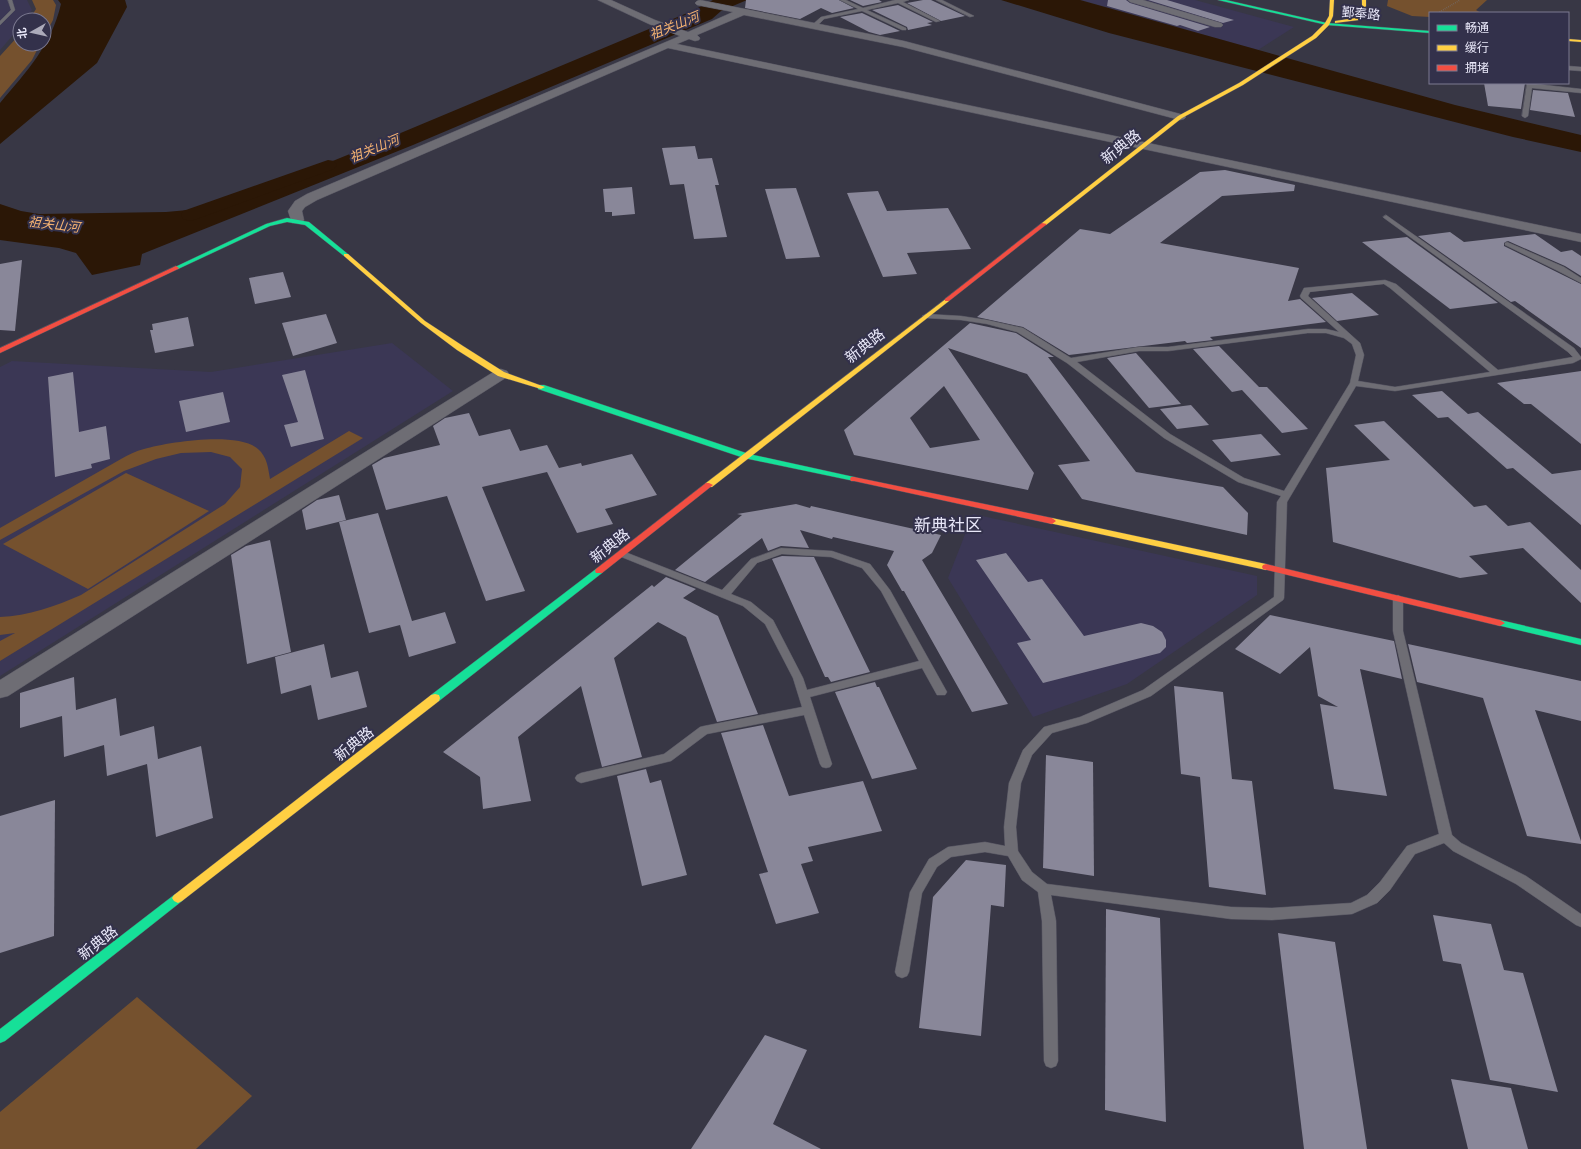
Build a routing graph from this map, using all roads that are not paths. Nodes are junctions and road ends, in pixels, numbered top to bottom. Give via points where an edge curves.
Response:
1 (10, 0) edge
2 (603, 0) edge
3 (842, 0) edge
4 (908, 0) edge
5 (938, 0) edge
6 (1133, 0) edge
7 (1220, 0) edge
8 (1261, 0) edge
9 (897, 1) edge
10 (1332, 1) edge
11 (700, 3) dead end
12 (1364, 3) edge
13 (862, 10) junction
14 (737, 11) junction
15 (972, 16) dead end
16 (1357, 19) junction
17 (1329, 20) junction
18 (938, 21) dead end
19 (0, 24) edge
20 (1429, 24) edge
21 (1218, 25) dead end
22 (814, 26) junction
23 (904, 29) dead end
24 (1429, 32) edge
25 (686, 34) junction
26 (1569, 40) edge
27 (1581, 41) edge
28 (667, 45) junction
29 (741, 60) junction
30 (1569, 68) edge
31 (1581, 69) edge
32 (1530, 84) edge
33 (1581, 91) edge
34 (1525, 116) dead end
35 (1180, 117) junction
36 (1146, 146) junction
37 (1386, 217) dead end
38 (297, 220) junction
39 (1581, 238) edge
40 (1507, 244) dead end
41 (1581, 281) edge
42 (926, 316) junction
43 (1348, 336) junction
44 (0, 351) edge
45 (1579, 358) edge
46 (1070, 361) junction
47 (1496, 373) junction
48 (501, 374) junction
49 (1354, 383) junction
50 (747, 456) junction
51 (1286, 495) junction
52 (622, 554) junction
53 (1279, 570) junction
54 (724, 595) junction
55 (1398, 598) junction
56 (1577, 642) edge
57 (925, 663) junction
58 (0, 690) edge
59 (941, 692) dead end
60 (803, 695) junction
61 (808, 710) junction
62 (826, 764) dead end
63 (581, 778) dead end
64 (1446, 837) junction
65 (1012, 852) junction
66 (1044, 889) junction
67 (1581, 921) edge
68 (902, 972) dead end
69 (0, 1037) edge
70 (1051, 1061) dead end

1 - 19 lane via 13,10
2 - 25 street
3 - 13 lane
4 - 9 lane
5 - 15 lane
6 - 21 street
7 - 17 main road, 鄞奉路
8 - 17 main road, 鄞奉路
9 - 13 lane
9 - 18 lane
10 - 17 main road
11 - 14 street
12 - 16 main road
13 - 22 lane via 823,18
13 - 23 lane
14 - 22 street
14 - 25 street
16 - 17 main road, 鄞奉路
16 - 20 main road, 鄞奉路
17 - 24 main road, 鄞奉路
17 - 35 main road, 新典路 via 1314,38 1241,84
22 - 35 street via 904,44
25 - 28 street
25 - 29 street
26 - 27 main road
28 - 29 street
28 - 38 street via 312,197 300,204 295,211
29 - 36 street
30 - 31 lane
32 - 33 lane
32 - 34 lane
35 - 36 main road, 新典路
36 - 39 street
36 - 42 main road, 新典路
37 - 45 lane
38 - 44 main road via 278,221 268,225
38 - 48 main road via 306,223 429,326
40 - 41 lane
42 - 46 lane via 968,319 1020,330
42 - 50 main road, 新典路
43 - 46 lane via 1326,331 1308,331 1168,349 1139,350
43 - 47 lane via 1304,296 1307,290 1385,282
43 - 49 lane via 1356,343 1360,355
45 - 47 lane
46 - 51 lane via 1167,436 1220,470
47 - 49 lane via 1395,389
48 - 50 main road
48 - 58 street
49 - 51 lane
50 - 52 main road, 新典路
50 - 53 main road
51 - 53 lane via 1282,502
52 - 54 lane
52 - 69 main road, 新典路
53 - 55 main road
53 - 65 lane via 1279,598 1146,693 1083,720 1048,730 1026,753 1015,783 1010,827
54 - 57 lane via 754,561 781,551 832,554 866,566 885,590
54 - 60 lane via 747,604 769,622 798,678
55 - 56 main road
55 - 64 lane via 1398,631
57 - 59 lane
57 - 60 lane
60 - 61 lane
61 - 62 lane
61 - 63 lane via 704,730 667,758
64 - 66 lane via 1411,850 1385,886 1372,899 1352,908 1272,914 1231,913
64 - 67 lane via 1457,847 1520,880
65 - 66 lane via 1027,876
65 - 68 lane via 984,847 948,852 933,863 916,892
66 - 70 lane via 1049,921

